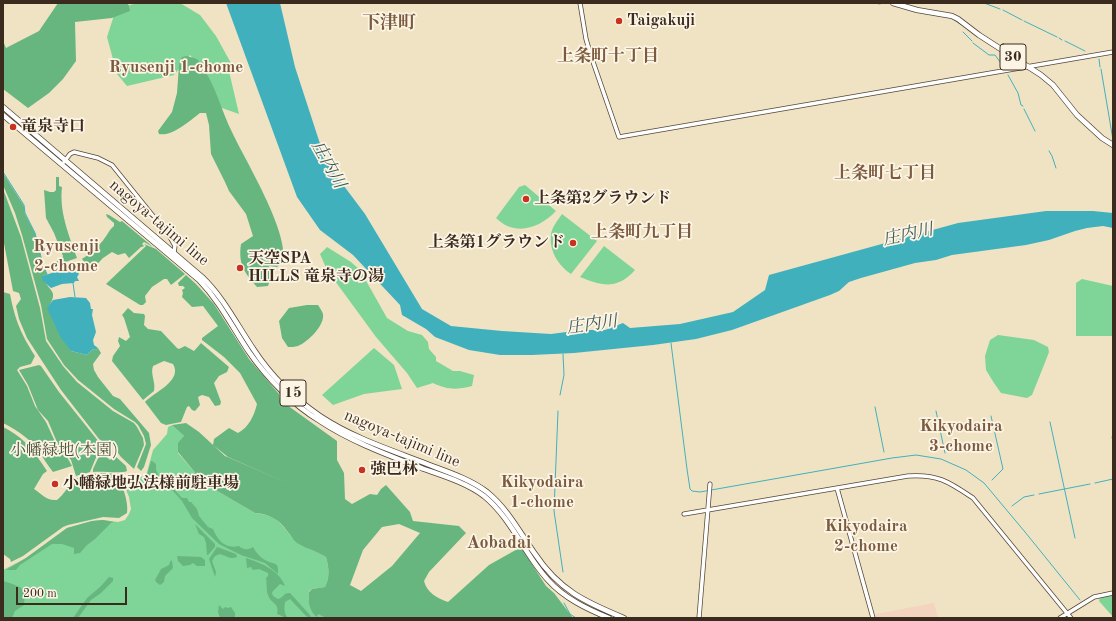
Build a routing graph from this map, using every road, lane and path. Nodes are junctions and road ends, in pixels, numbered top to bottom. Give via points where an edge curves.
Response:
1 (580, 3) edge
2 (894, 3) edge
3 (1113, 52) edge
4 (1029, 67) junction
5 (3, 107) edge
6 (3, 115) edge
7 (1113, 145) edge
8 (65, 159) junction
9 (62, 165) junction
10 (174, 252) junction
11 (710, 488) dead end
12 (837, 488) junction
13 (708, 510) junction
14 (684, 514) dead end
15 (1113, 593) edge
16 (1067, 613) junction
17 (609, 618) edge
18 (624, 618) edge
19 (699, 618) edge
20 (873, 618) edge
21 (1060, 618) edge
22 (1071, 618) edge

1 - 4 street via 591,56 620,137
2 - 4 main road, 30 via 952,16
3 - 4 street
4 - 7 main road, 30 via 1049,81 1077,116
5 - 8 main road, nagoya-tajimi line / 15
6 - 9 main road, nagoya-tajimi line / 15
8 - 9 street
8 - 10 main road, nagoya-tajimi line / 15
8 - 10 street via 74,152 104,160 112,165 170,237 175,246
9 - 17 main road, nagoya-tajimi line / 15 via 199,280 219,303 262,369 300,407 318,421 358,442 468,486 484,496 499,511 552,584 572,600
10 - 18 main road, nagoya-tajimi line / 15 via 215,290 260,359 303,403 362,439 456,475 487,492 503,507 544,567 562,585 588,603
11 - 13 street
12 - 13 street
12 - 16 street via 914,475 936,477 956,486 973,498
12 - 20 street
13 - 14 street
13 - 19 street
15 - 16 street via 1094,597
16 - 21 street
16 - 22 street

